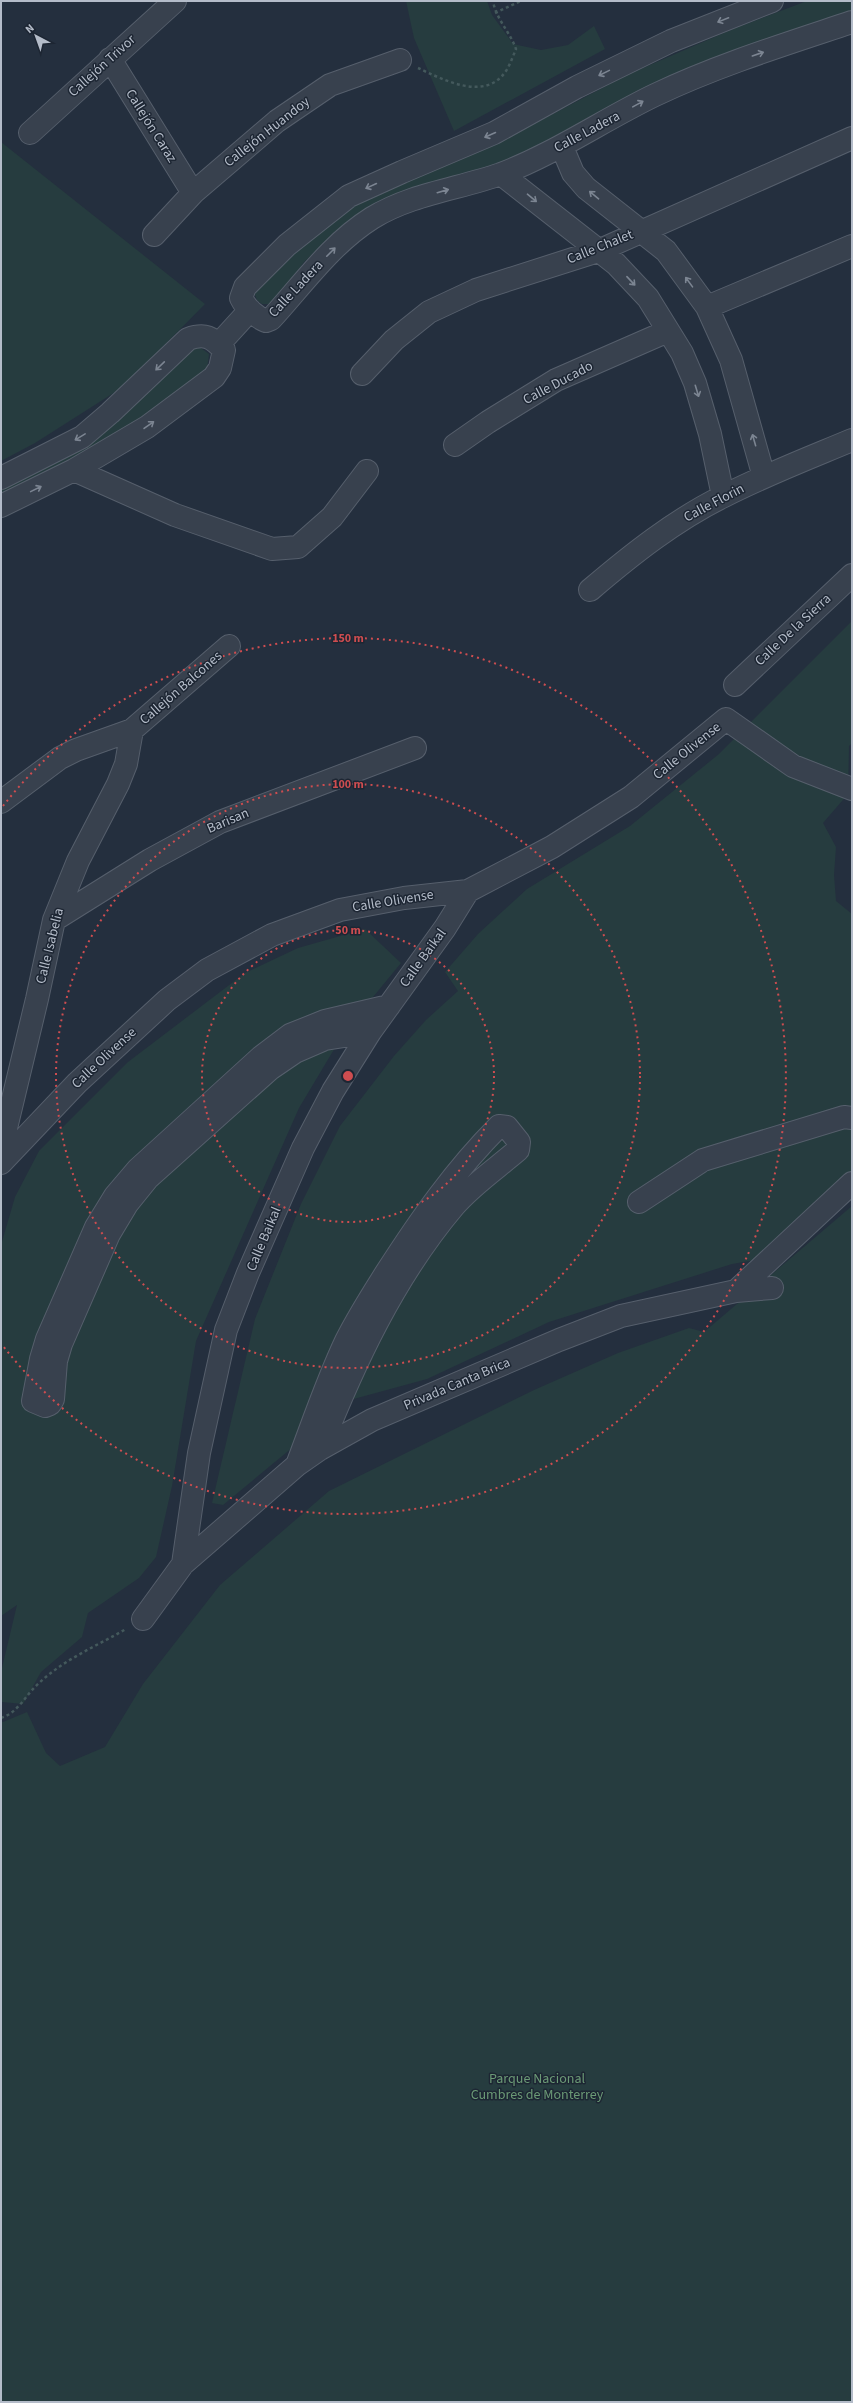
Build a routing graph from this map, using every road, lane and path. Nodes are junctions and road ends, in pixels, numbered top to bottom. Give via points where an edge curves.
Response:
1 (175, 1) edge
2 (493, 1) edge
3 (521, 1) edge
4 (772, 1) edge
5 (495, 13) junction
6 (852, 22) edge
7 (110, 59) junction
8 (400, 60) joint
9 (30, 133) dead end
10 (852, 138) edge
11 (562, 147) junction
12 (501, 174) junction
13 (193, 192) junction
14 (640, 231) junction
15 (154, 235) dead end
16 (852, 246) edge
17 (598, 251) junction
18 (706, 307) junction
19 (250, 310) junction
20 (668, 331) junction
21 (219, 344) junction
22 (362, 374) dead end
23 (852, 440) edge
24 (454, 446) dead end
25 (74, 470) junction
26 (367, 471) dead end
27 (764, 477) junction
28 (1, 478) edge
29 (723, 496) junction
30 (1, 506) edge
31 (852, 575) edge
32 (590, 590) dead end
33 (229, 646) dead end
34 (735, 685) dead end
35 (132, 730) junction
36 (415, 748) dead end
37 (852, 789) edge
38 (1, 802) edge
39 (468, 891) junction
40 (54, 920) junction
41 (389, 1006) junction
42 (370, 1032) junction
43 (852, 1118) edge
44 (1, 1149) edge
45 (1, 1163) edge
46 (852, 1182) edge
47 (639, 1202) dead end
48 (772, 1288) dead end
49 (736, 1291) junction
50 (320, 1449) junction
51 (298, 1465) junction
52 (183, 1564) junction
53 (143, 1619) joint
54 (1, 1718) edge

1 - 7 street, Callejón Trivor
2 - 5 path
3 - 5 path
4 -> 19 street, Calle Ladera via 671,41 577,87 494,133 349,196 287,245 245,286 242,298
5 - 8 path via 510,33 516,49 506,72 489,85 470,87 449,83
11 -> 6 street, Calle Ladera via 655,95 744,59
7 - 9 street, Callejón Trivor
7 - 13 street, Callejón Caraz
8 - 13 street, Callejón Huandoy via 330,85 277,121
10 - 14 street, Calle Chalet
11 - 12 street, Calle Ladera
14 -> 11 street via 586,188 573,173
12 -> 17 street
19 -> 12 street, Calle Ladera via 266,321 271,319 312,270 342,241 372,218 402,203
13 - 15 street, Callejón Huandoy
14 - 17 street, Calle Chalet
18 -> 14 street via 666,251
16 - 18 street
17 -> 20 street via 616,264 648,298
17 - 22 street, Calle Chalet via 476,290 429,312 394,340
27 -> 18 street via 731,360
19 - 21 street
20 - 24 street, Calle Ducado via 556,380
20 -> 29 street via 682,353 694,383 710,434
25 -> 21 street via 147,426 214,376 224,359 224,350
21 -> 28 street via 204,335 188,339 82,437
23 - 27 street, Calle Florin
25 - 26 street via 176,515 272,549 298,547 332,517
30 -> 25 street
27 - 29 street, Calle Florin
29 - 32 street, Calle Florin via 677,523 624,561
31 - 34 street, Calle De la Sierra
33 - 35 street, Callejón Balcones
35 - 38 street via 60,758
35 - 40 street, Calle Isabelia via 126,764 118,784 78,862
36 - 40 street, Barisan via 220,822 150,860
37 - 39 street, Calle Olivense via 793,766 726,719 631,797 552,847
39 - 41 street, Calle Baikal
39 - 45 street, Calle Olivense via 404,898 340,910 272,935 235,952 167,1000 77,1083
40 - 44 street, Calle Isabelia
41 - 42 street, Calle Baikal
41 - 42 street via 325,1021 290,1036 261,1057 138,1168 115,1196 96,1228 47,1338 33,1398 37,1404 45,1406 53,1399 56,1361 61,1344 109,1234 127,1204 148,1178 270,1068 295,1052 325,1039
42 - 52 street, Calle Baikal via 333,1091 303,1148 226,1330 199,1452
43 - 47 street via 844,1117 702,1160
46 - 49 street
48 - 49 street, Privada Canta Brica
49 - 50 street, Privada Canta Brica via 621,1316 407,1404
50 - 51 street, Privada Canta Brica
50 - 51 street via 362,1347 423,1247 455,1205 518,1150 519,1142 507,1127 499,1126 469,1156 409,1237 378,1286 347,1339 329,1378
51 - 52 street, Privada Canta Brica
52 - 53 street, Calle Baikal
53 - 54 path via 63,1663 35,1687 17,1708

